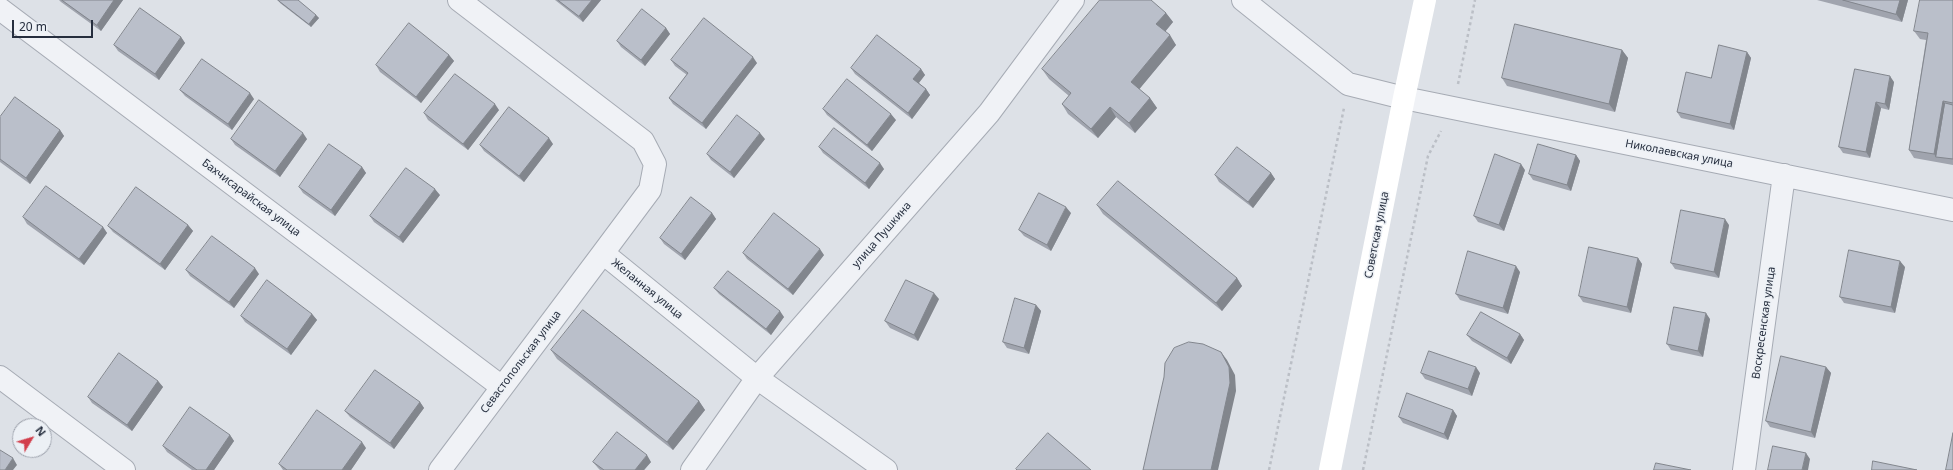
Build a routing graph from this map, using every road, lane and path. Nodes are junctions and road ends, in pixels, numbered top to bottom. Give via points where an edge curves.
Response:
1 (459, 0) edge
2 (1073, 0) edge
3 (1243, 0) edge
4 (1425, 0) edge
5 (1475, 0) edge
6 (0, 9) edge
7 (1348, 84) junction
8 (1404, 98) junction
9 (1453, 108) junction
10 (1784, 175) junction
11 (1953, 210) edge
12 (602, 253) junction
13 (0, 377) edge
14 (757, 378) junction
15 (502, 387) junction
16 (124, 470) edge
17 (440, 470) edge
18 (692, 470) edge
19 (886, 470) edge
20 (1269, 470) edge
21 (1330, 470) edge
22 (1363, 470) edge
23 (1744, 470) edge

1 - 12 street, Желанная улица via 643,141 655,164 650,190
2 - 14 street, улица Пушкина via 989,113
3 - 7 street
4 - 8 main road, Советская улица
5 - 9 path
6 - 15 street, Бахчисарайская улица
7 - 8 street, Николаевская улица
7 - 20 path
8 - 9 street, Николаевская улица
8 - 21 main road, Советская улица
9 - 10 street, Николаевская улица
9 - 22 path via 1428,156
10 - 11 street, Николаевская улица
10 - 23 street, Воскресенская улица
12 - 14 street, Желанная улица
12 - 15 street, Севастопольская улица
13 - 16 street
14 - 18 street, улица Пушкина
14 - 19 street, Желанная улица
15 - 17 street, Севастопольская улица

